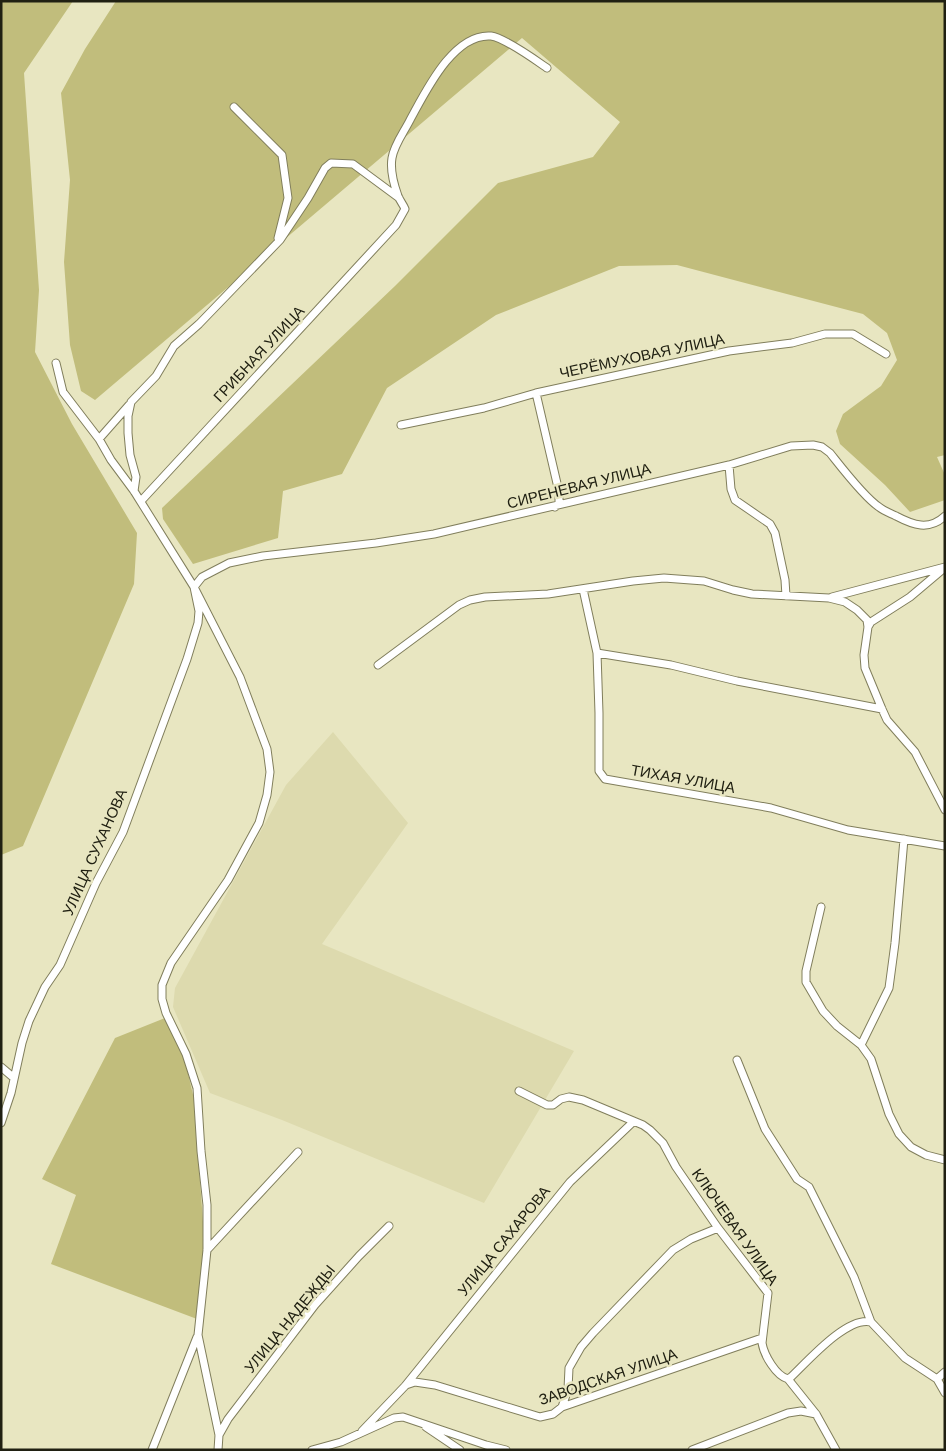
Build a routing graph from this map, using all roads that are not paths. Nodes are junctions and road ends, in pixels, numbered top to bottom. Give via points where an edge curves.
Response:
1 (547, 68) dead end
2 (234, 106) dead end
3 (399, 198) junction
4 (276, 244) junction
5 (886, 354) dead end
6 (56, 363) dead end
7 (536, 393) junction
8 (131, 402) junction
9 (401, 425) dead end
10 (98, 439) junction
11 (730, 465) junction
12 (134, 491) junction
13 (141, 501) junction
14 (555, 507) junction
15 (945, 516) edge
16 (194, 587) junction
17 (582, 589) junction
18 (786, 596) junction
19 (829, 598) junction
20 (868, 627) junction
21 (596, 653) junction
22 (378, 664) dead end
23 (882, 710) junction
24 (945, 810) edge
25 (904, 839) junction
26 (945, 846) edge
27 (821, 908) dead end
28 (861, 1045) junction
29 (737, 1060) dead end
30 (1, 1066) edge
31 (14, 1078) junction
32 (519, 1091) dead end
33 (633, 1122) junction
34 (1, 1123) edge
35 (298, 1152) dead end
36 (945, 1160) edge
37 (389, 1226) dead end
38 (718, 1228) junction
39 (207, 1250) junction
40 (871, 1322) junction
41 (198, 1335) junction
42 (762, 1338) junction
43 (945, 1372) edge
44 (788, 1379) junction
45 (937, 1380) junction
46 (405, 1386) junction
47 (945, 1393) edge
48 (562, 1407) junction
49 (816, 1414) junction
50 (417, 1422) junction
51 (362, 1431) junction
52 (219, 1435) junction
53 (152, 1450) edge
54 (218, 1450) edge
55 (312, 1450) edge
56 (460, 1450) edge
57 (506, 1450) edge
58 (692, 1450) edge
59 (836, 1450) edge

1 - 3 street via 500,38 490,36 462,46 439,69 392,157
2 - 4 street via 282,156 288,198
3 - 4 street via 353,164 332,163 325,168
3 - 13 street, ГРИБНАЯ УЛИЦА via 405,210 396,225
4 - 8 street via 174,346 156,376
5 - 7 street, ЧЕРЁМУХОВАЯ УЛИЦА via 853,334 825,334 792,343 729,351
6 - 10 street via 63,392
7 - 9 street, ЧЕРЁМУХОВАЯ УЛИЦА via 484,408
7 - 14 street via 559,492 559,504
8 - 10 street
8 - 12 street via 128,433 136,477
10 - 12 street
11 - 14 street, СИРЕНЕВАЯ УЛИЦА
11 - 15 street, СИРЕНЕВАЯ УЛИЦА via 791,446 822,447 878,507 921,526 934,524
11 - 18 street via 735,500 770,524 775,533
12 - 13 street
13 - 16 street
14 - 16 street, СИРЕНЕВАЯ УЛИЦА via 434,534 229,562 202,577
16 - 31 street, УЛИЦА СУХАНОВА via 198,623 187,659 123,832 60,965 29,1021
16 - 39 street via 240,677 267,748 270,772 259,823 228,880 172,963 162,985 166,1013 186,1054 197,1088 207,1205
17 - 18 street via 664,578 704,581 752,594
17 - 21 street, ТИХАЯ УЛИЦА
17 - 22 street via 548,594 485,596 470,600
18 - 19 street
19 - 20 street via 845,602 857,610 867,620
19 - 20 street via 945,568
20 - 23 street via 864,655 866,668
21 - 23 street via 671,665
21 - 25 street, ТИХАЯ УЛИЦА via 599,770 606,779 771,808 848,830
23 - 24 street via 915,752
25 - 26 street, ТИХАЯ УЛИЦА
25 - 28 street via 889,988
27 - 28 street via 806,982 823,1011
28 - 36 street via 871,1059 899,1134 926,1156
29 - 40 street via 764,1129 796,1179 809,1187 854,1277
30 - 31 street
31 - 34 street, УЛИЦА СУХАНОВА
32 - 33 street, КЛЮЧЕВАЯ УЛИЦА via 548,1105 569,1097 583,1100
33 - 38 street, КЛЮЧЕВАЯ УЛИЦА via 643,1125 663,1143
33 - 46 street, УЛИЦА САХАРОВА via 570,1182
35 - 39 street
37 - 52 street, УЛИЦА НАДЕЖДЫ via 315,1305 228,1418
38 - 42 street, КЛЮЧЕВАЯ УЛИЦА via 768,1293
38 - 48 street via 673,1250 593,1333 569,1368 568,1389
39 - 41 street
40 - 44 street via 862,1321 848,1327
40 - 45 street via 905,1358
41 - 52 street
41 - 53 street
42 - 44 street, КЛЮЧЕВАЯ УЛИЦА via 763,1351 781,1376
42 - 48 street, ЗАВОДСКАЯ УЛИЦА
43 - 45 street
44 - 49 street, КЛЮЧЕВАЯ УЛИЦА
45 - 47 street
46 - 48 street, ЗАВОДСКАЯ УЛИЦА via 415,1382 435,1385 540,1417 553,1414
46 - 51 street, УЛИЦА САХАРОВА
49 - 58 street via 788,1412
49 - 59 street, КЛЮЧЕВАЯ УЛИЦА
50 - 51 street via 403,1417 394,1418
50 - 56 street
50 - 57 street
51 - 55 street
52 - 54 street

